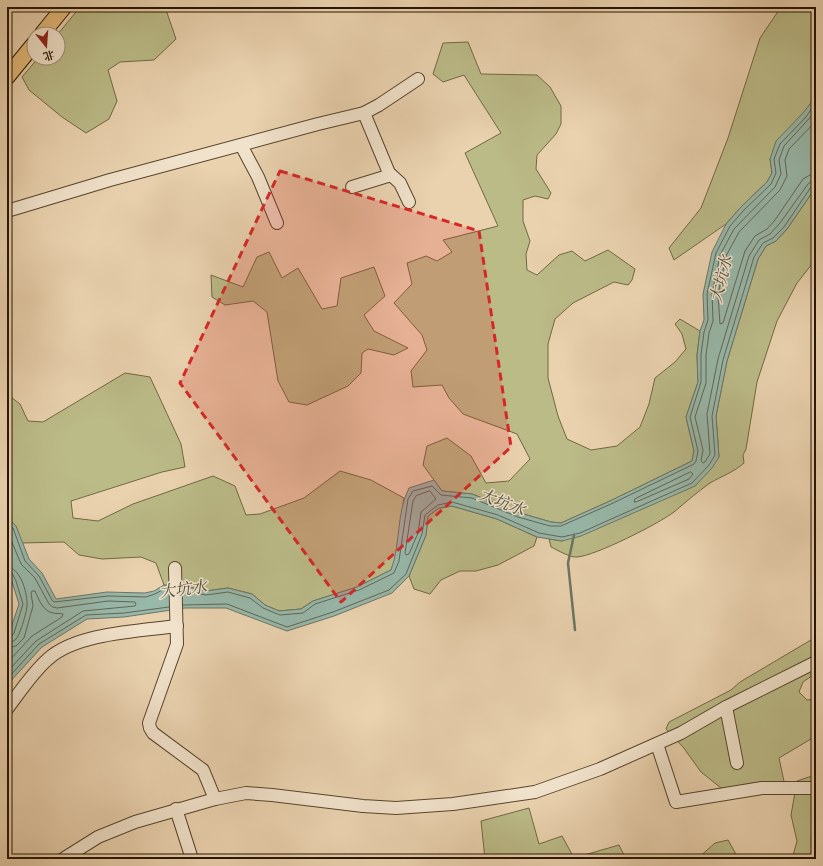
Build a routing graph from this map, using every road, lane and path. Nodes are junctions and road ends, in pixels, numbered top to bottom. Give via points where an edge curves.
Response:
1 (64, 7) edge
2 (49, 26) edge
3 (26, 53) edge
4 (8, 74) edge
5 (418, 80) dead end
6 (364, 113) junction
7 (242, 144) junction
8 (391, 175) junction
9 (352, 187) dead end
10 (409, 202) dead end
11 (7, 211) edge
12 (277, 223) dead end
13 (175, 568) dead end
14 (177, 626) junction
15 (816, 662) edge
16 (726, 707) junction
17 (7, 709) edge
18 (656, 744) junction
19 (737, 763) dead end
20 (816, 788) edge
21 (215, 799) junction
22 (176, 809) junction
23 (63, 859) edge
24 (192, 859) edge

1 - 2 main road
3 - 4 main road
5 - 6 street
6 - 7 street
6 - 8 street
7 - 11 street
7 - 12 street
8 - 9 street
8 - 10 street via 400,183
13 - 14 street
14 - 17 street via 104,636 68,645 48,658
14 - 21 street via 177,644 149,723 150,728 153,733 203,770
15 - 16 street
16 - 18 street
16 - 19 street
18 - 20 street via 676,802 762,788
18 - 21 street via 600,769 535,792 454,804 396,808 246,793
21 - 22 street
22 - 23 street via 98,837
22 - 24 street

